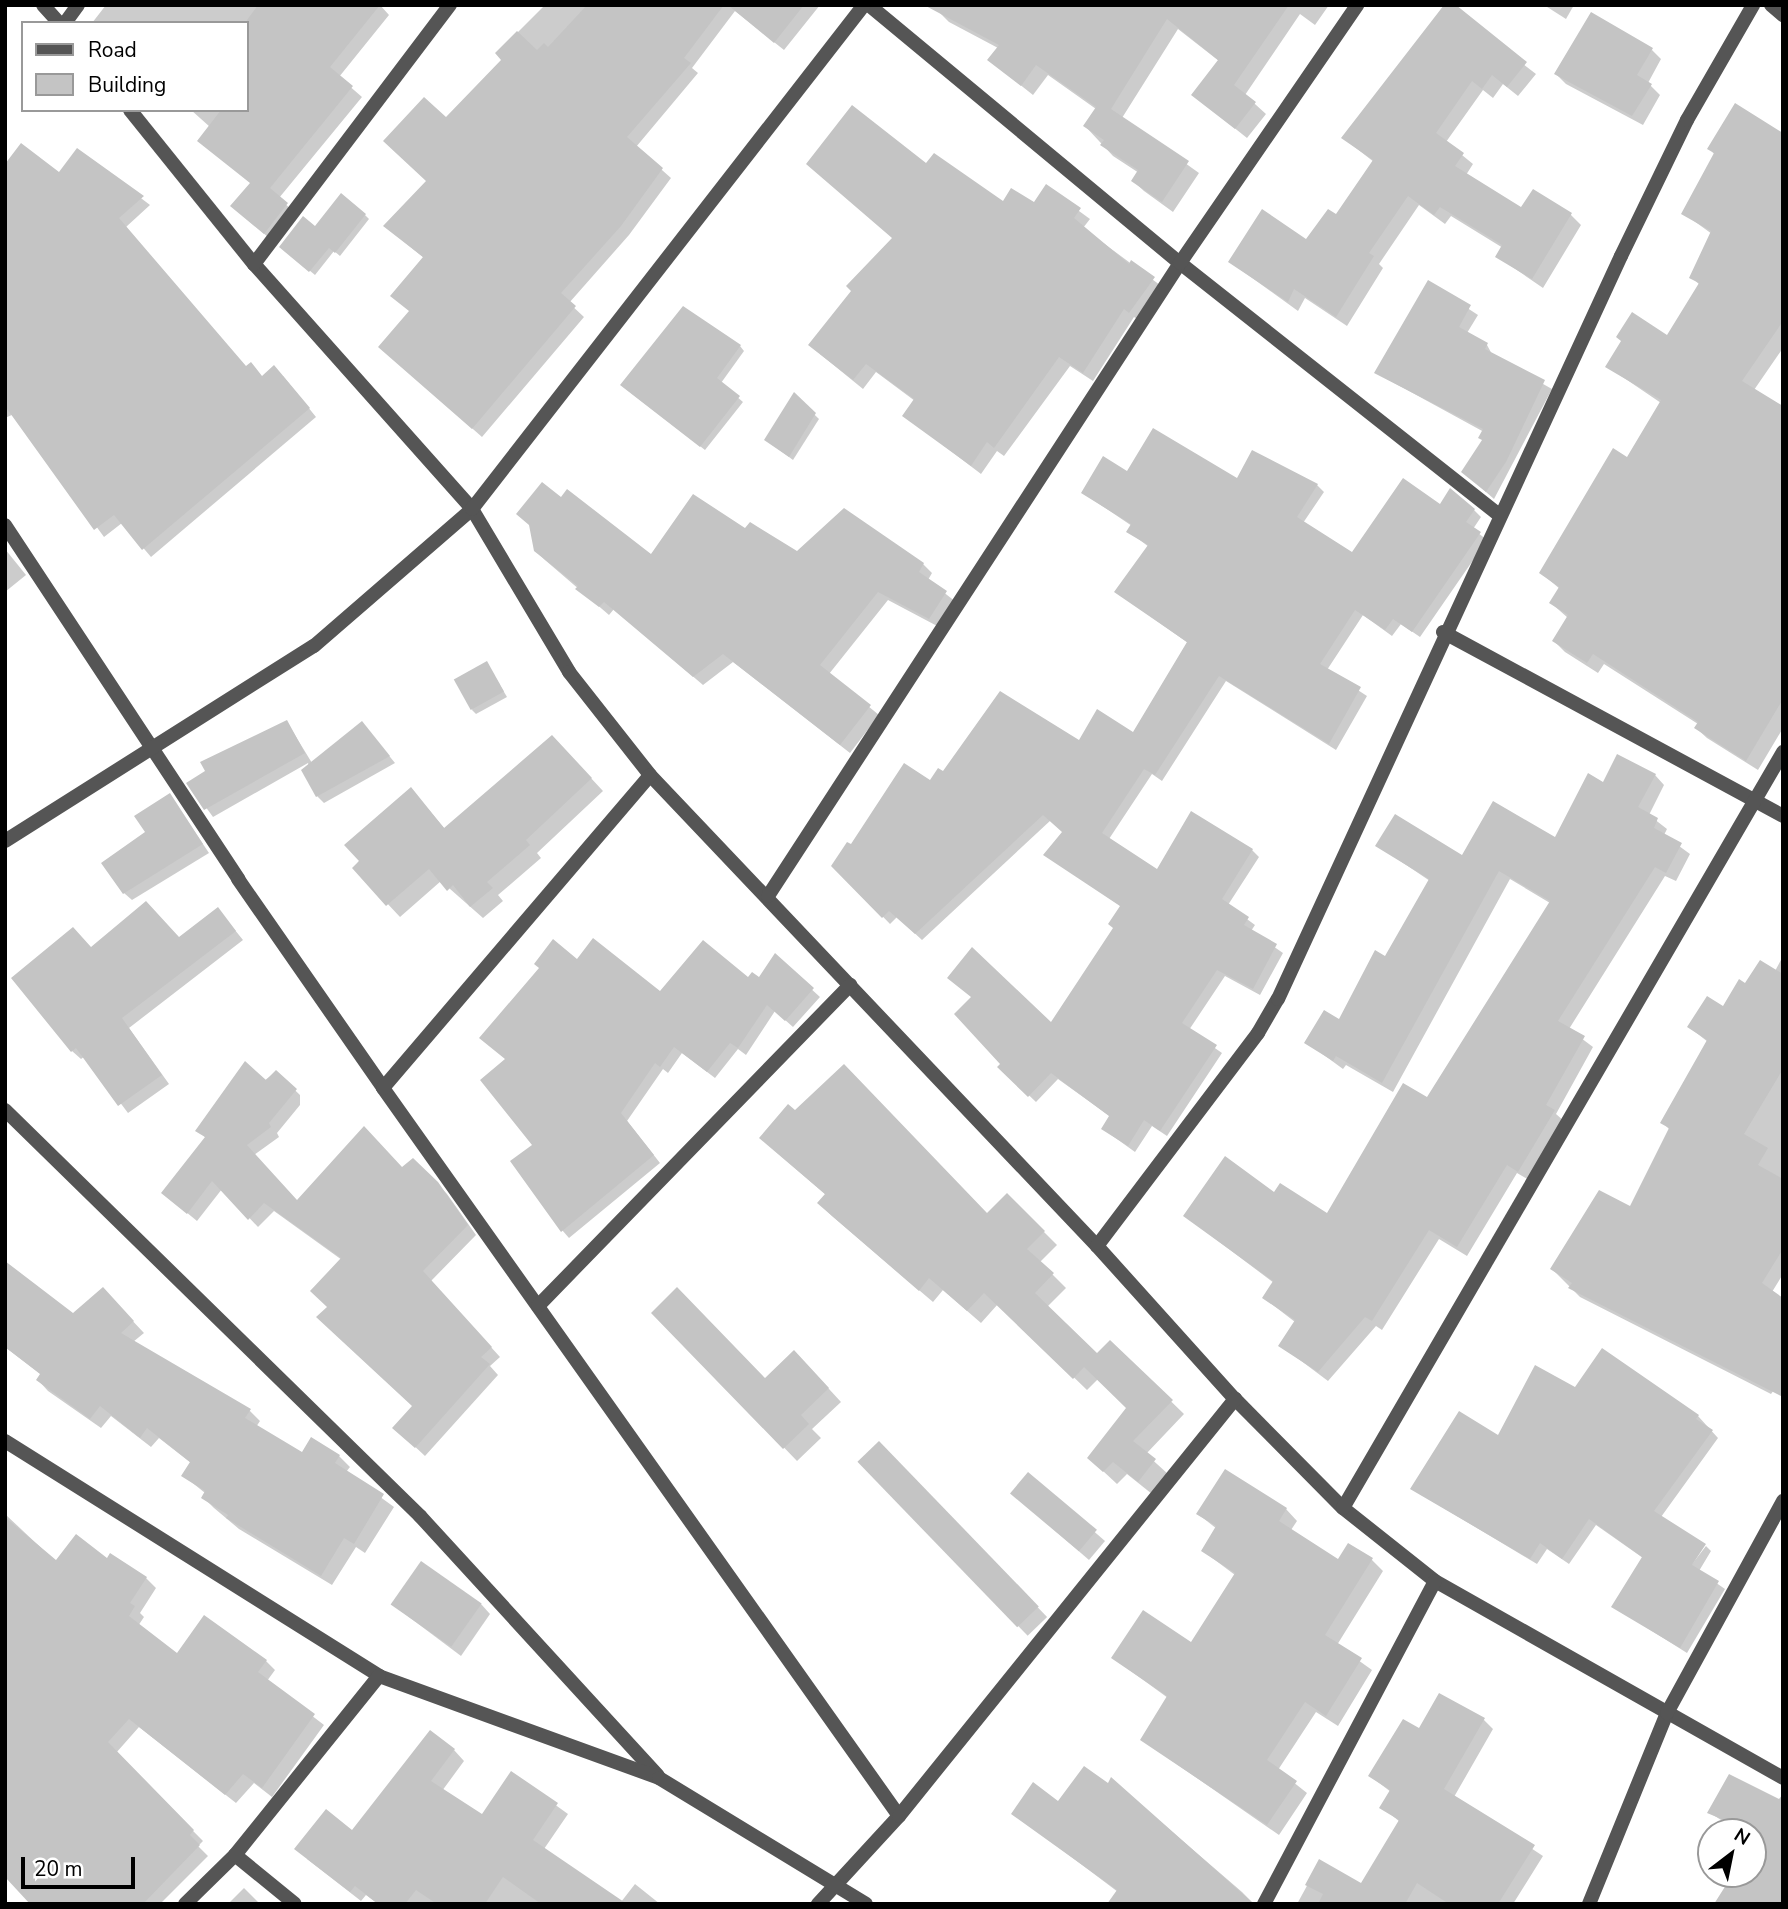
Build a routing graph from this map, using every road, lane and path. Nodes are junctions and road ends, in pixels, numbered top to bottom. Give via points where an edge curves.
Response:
1 (43, 5) edge
2 (78, 5) edge
3 (450, 5) edge
4 (864, 5) edge
5 (869, 5) edge
6 (1357, 5) edge
7 (1753, 5) edge
8 (1771, 5) edge
9 (1783, 15) edge
10 (56, 21) edge
11 (66, 21) edge
12 (132, 112) edge
13 (1180, 263) junction
14 (254, 264) junction
15 (472, 509) junction
16 (1499, 515) junction
17 (5, 525) edge
18 (1443, 632) junction
19 (155, 747) junction
20 (1783, 752) edge
21 (650, 775) junction
22 (1755, 801) junction
23 (1783, 816) edge
24 (5, 841) edge
25 (768, 896) junction
26 (850, 985) junction
27 (383, 1088) junction
28 (5, 1110) edge
29 (1097, 1246) junction
30 (538, 1306) junction
31 (1235, 1399) junction
32 (5, 1441) edge
33 (1783, 1502) edge
34 (1343, 1508) junction
35 (1435, 1581) junction
36 (379, 1676) junction
37 (1667, 1713) junction
38 (1783, 1777) edge
39 (659, 1778) junction
40 (899, 1816) junction
41 (235, 1855) junction
42 (838, 1883) junction
43 (185, 1904) edge
44 (295, 1904) edge
45 (818, 1904) edge
46 (866, 1904) edge
47 (1264, 1904) edge
48 (1589, 1904) edge

1 - 10 street
2 - 11 street
3 - 14 street
4 - 15 street
5 - 13 street
6 - 13 street
7 - 16 street via 1687,120
8 - 9 street
12 - 14 street
13 - 16 street
13 - 25 street
14 - 15 street
15 - 19 street via 314,646
15 - 21 street via 569,672
16 - 18 street
17 - 19 street
18 - 22 street
18 - 29 street via 1278,999 1258,1033
19 - 24 street
19 - 27 street via 238,879
20 - 22 street
21 - 25 street
21 - 27 street
22 - 23 street
22 - 34 street
25 - 26 street
26 - 29 street
26 - 30 street
27 - 30 street
28 - 39 street via 420,1516
29 - 31 street
30 - 40 street
31 - 34 street
31 - 40 street
32 - 36 street
33 - 37 street
34 - 35 street
35 - 37 street
35 - 47 street
36 - 39 street
36 - 41 street
37 - 38 street
37 - 48 street
39 - 42 street
40 - 42 street
41 - 43 street
41 - 44 street
42 - 45 street
42 - 46 street

